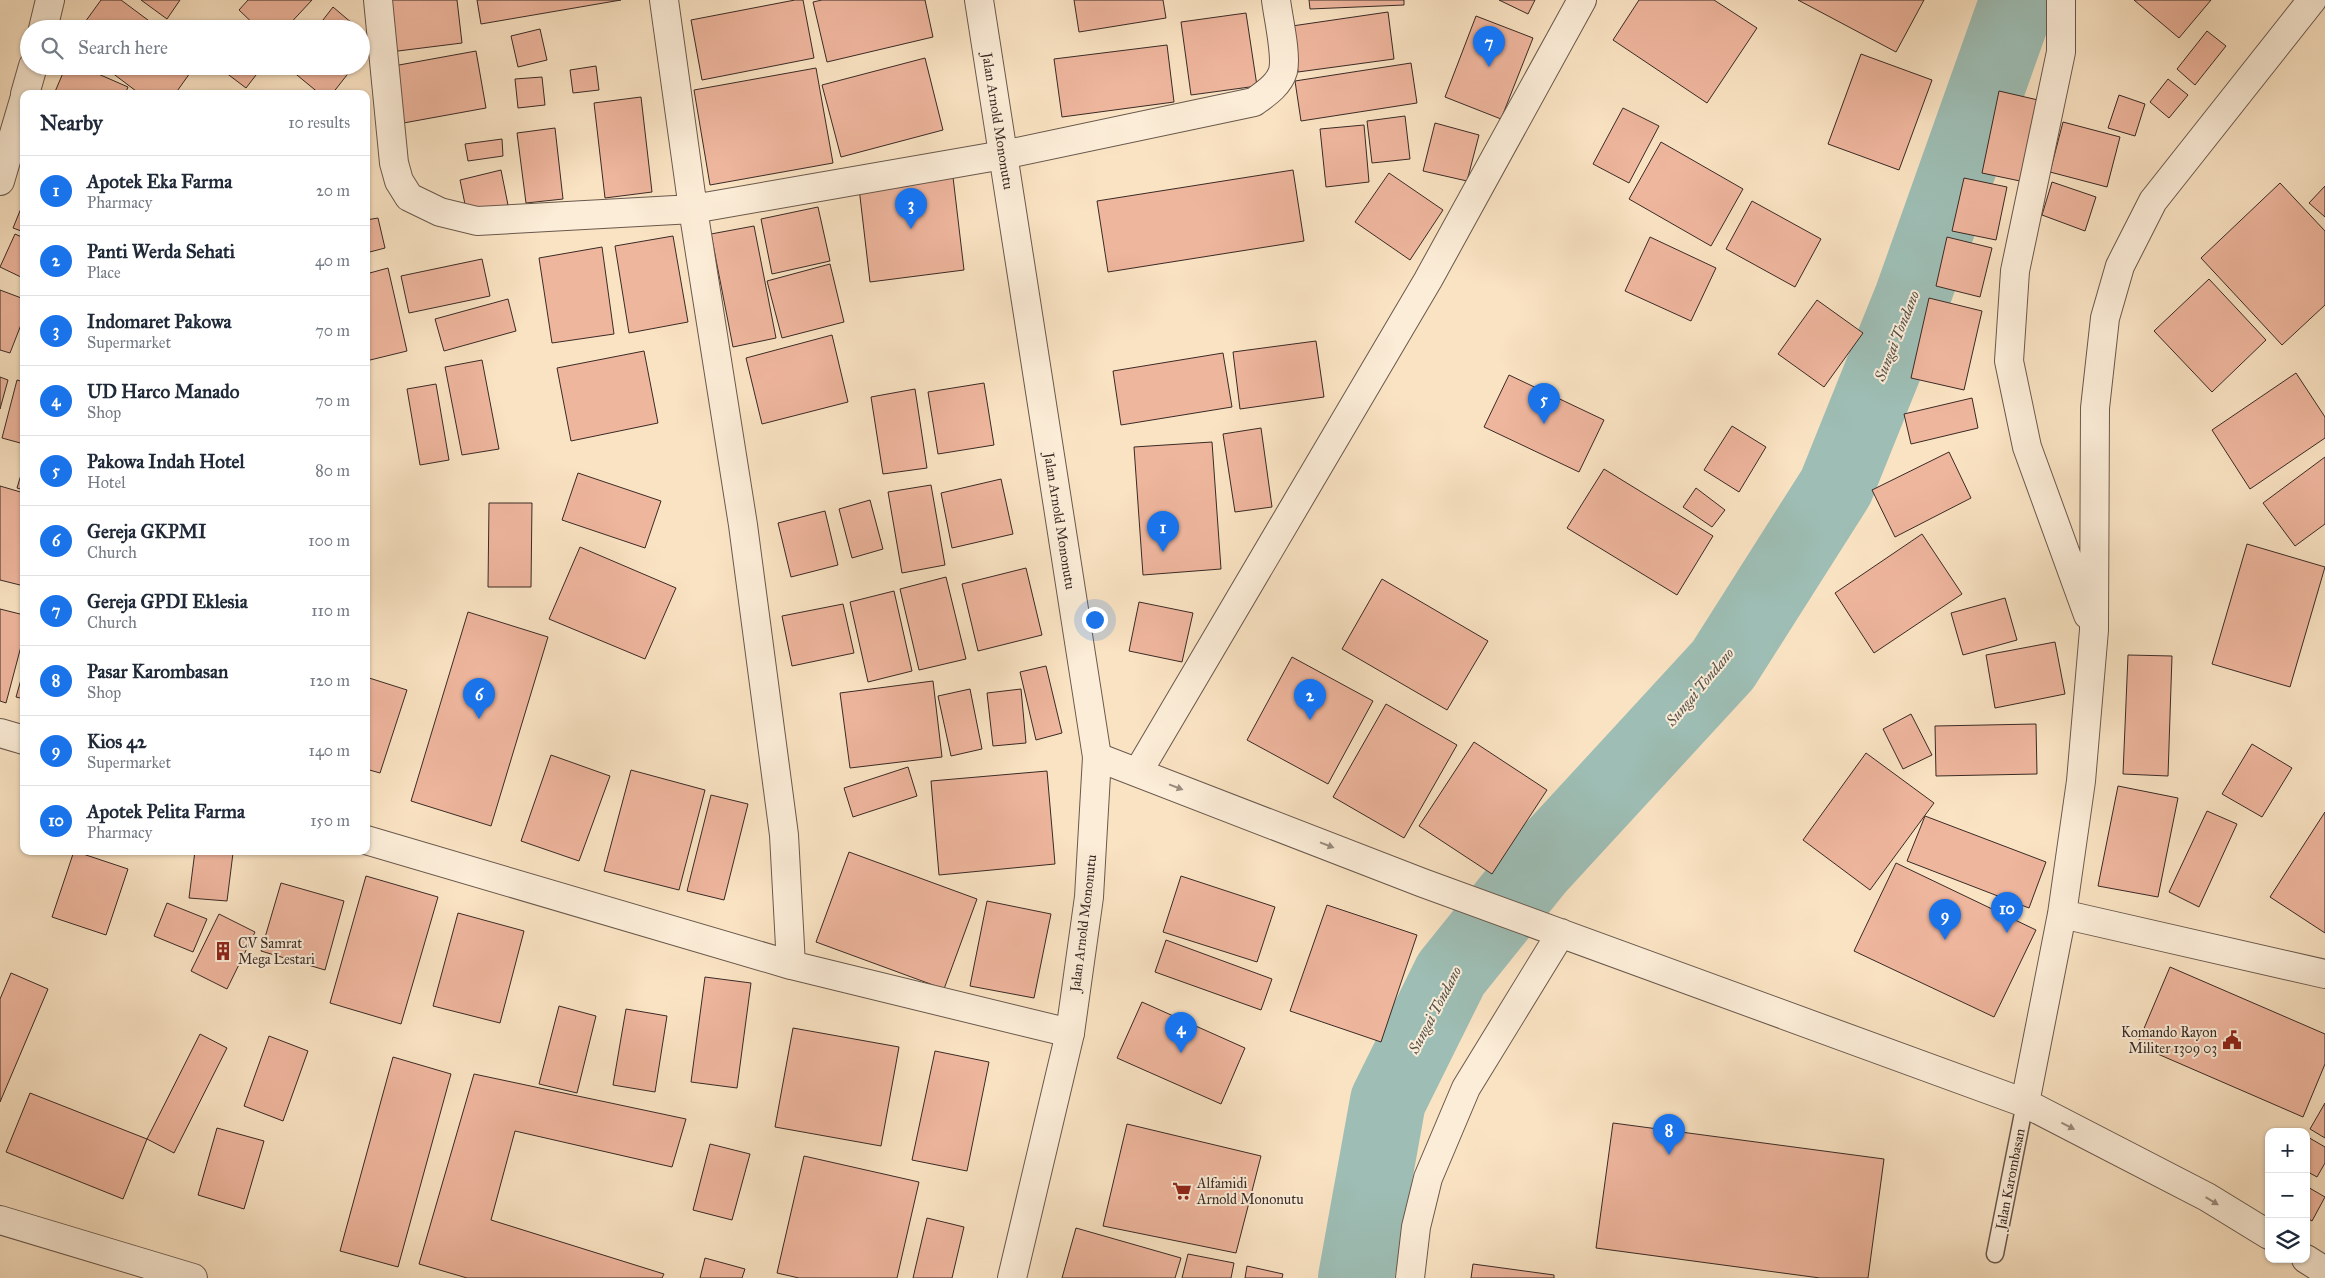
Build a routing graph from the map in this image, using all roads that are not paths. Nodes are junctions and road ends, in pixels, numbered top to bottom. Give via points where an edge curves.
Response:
1 (50, 0) edge
2 (378, 0) edge
3 (664, 0) edge
4 (978, 0) edge
5 (1276, 0) edge
6 (1582, 0) edge
7 (2061, 0) edge
8 (2312, 0) edge
9 (45, 20) edge
10 (30, 75) edge
11 (26, 90) edge
12 (20, 114) edge
13 (1003, 155) junction
14 (0, 181) edge
15 (693, 209) junction
16 (2094, 630) junction
17 (0, 733) edge
18 (20, 739) edge
19 (1097, 758) junction
20 (1138, 772) junction
21 (370, 841) edge
22 (2062, 914) junction
23 (1556, 932) junction
24 (790, 965) junction
25 (2325, 974) edge
26 (1070, 1034) junction
27 (2025, 1103) junction
28 (0, 1220) edge
29 (2265, 1233) edge
30 (1995, 1254) dead end
31 (2310, 1262) edge
32 (2325, 1271) edge
33 (193, 1278) edge
34 (1012, 1278) edge
35 (1410, 1278) edge

1 - 9 street
2 - 15 street via 394,162 409,197 440,212 477,222
3 - 15 street
4 - 13 street, Jalan Arnold Mononutu
5 - 13 street via 1283,71 1270,91 1254,102
6 - 20 street via 1428,280
7 - 16 street via 2062,52 2015,271 2009,361 2027,447
8 - 16 street via 2154,201 2120,266 2106,318 2095,408
10 - 11 street
12 - 14 street
13 - 15 street
13 - 19 street, Jalan Arnold Mononutu
15 - 24 street via 743,525 784,835
16 - 22 street via 2081,781
17 - 18 street
19 - 20 street
19 - 26 street, Jalan Arnold Mononutu via 1089,897
20 -> 23 street
21 - 24 street
22 - 25 street
22 - 27 street
23 - 27 street
23 - 35 street via 1466,1088 1428,1178 1416,1227
24 - 26 street
26 - 34 street, Jalan Arnold Mononutu
27 -> 29 street via 2207,1197
27 - 30 lane, Jalan Karombasan
28 - 33 street
31 - 32 street

